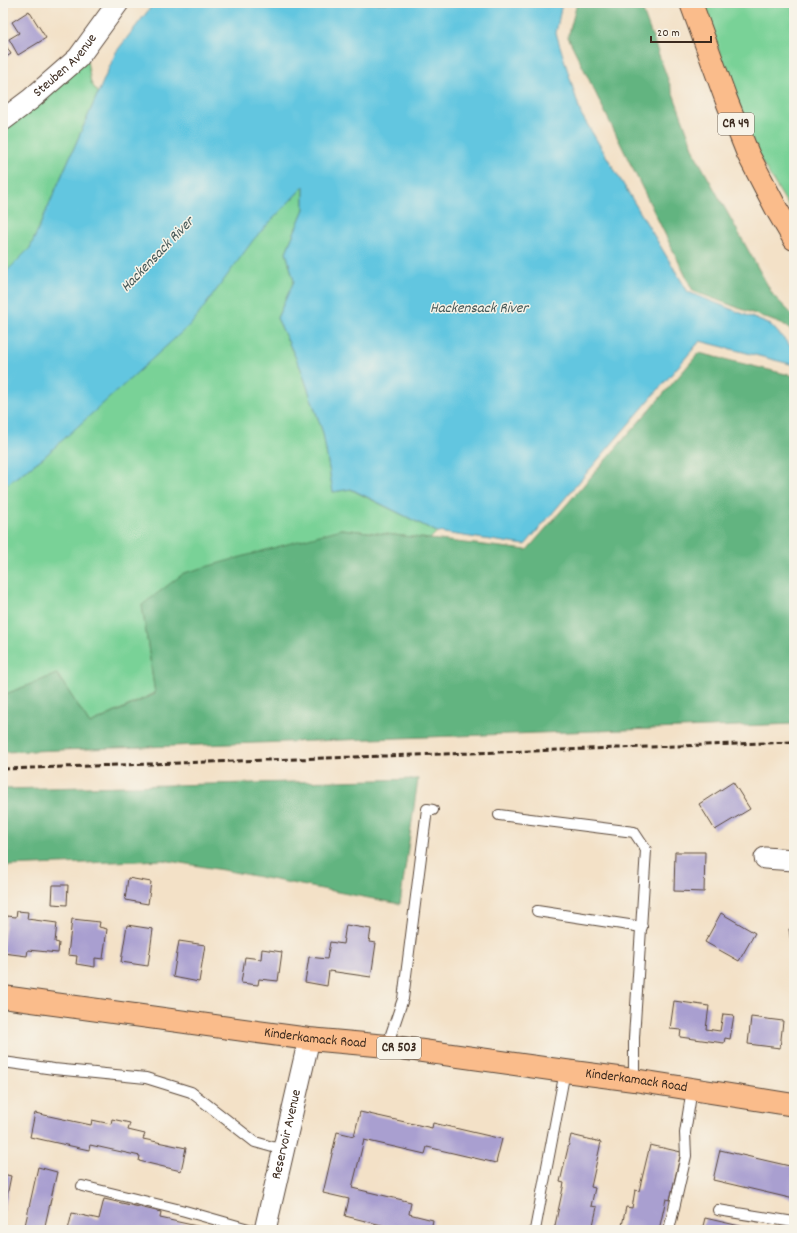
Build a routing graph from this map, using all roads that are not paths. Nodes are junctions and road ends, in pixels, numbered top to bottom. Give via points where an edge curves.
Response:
1 (118, 3) edge
2 (691, 3) edge
3 (3, 120) edge
4 (794, 239) edge
5 (433, 810) dead end
6 (499, 816) dead end
7 (765, 858) dead end
8 (794, 860) edge
9 (537, 911) dead end
10 (642, 927) junction
11 (3, 997) edge
12 (309, 1039) junction
13 (387, 1046) junction
14 (3, 1062) edge
15 (565, 1071) junction
16 (634, 1080) junction
17 (692, 1089) junction
18 (794, 1105) edge
19 (283, 1150) junction
20 (82, 1186) dead end
21 (718, 1210) dead end
22 (794, 1222) edge
23 (252, 1230) edge
24 (265, 1230) edge
25 (535, 1230) edge
26 (669, 1230) edge

1 - 3 street, Steuben Avenue via 78,58
2 - 4 main road, CR 49 via 748,154
5 - 13 lane via 427,809 403,999
6 - 10 lane via 634,832 646,850
7 - 8 street
9 - 10 lane
10 - 16 lane via 634,1038
11 - 12 main road, Kinderkamack Road / CR 503
12 - 13 main road, Kinderkamack Road / CR 503
12 - 19 street, Reservoir Avenue
13 - 15 main road, Kinderkamack Road / CR 503
14 - 19 lane via 146,1078 191,1092 255,1142
15 - 16 main road, Kinderkamack Road / CR 503
15 - 25 lane
16 - 17 main road, Kinderkamack Road / CR 503
17 - 18 main road, Kinderkamack Road / CR 503
17 - 26 lane via 684,1133 686,1156
19 - 24 street, Reservoir Avenue
20 - 23 lane
21 - 22 lane

